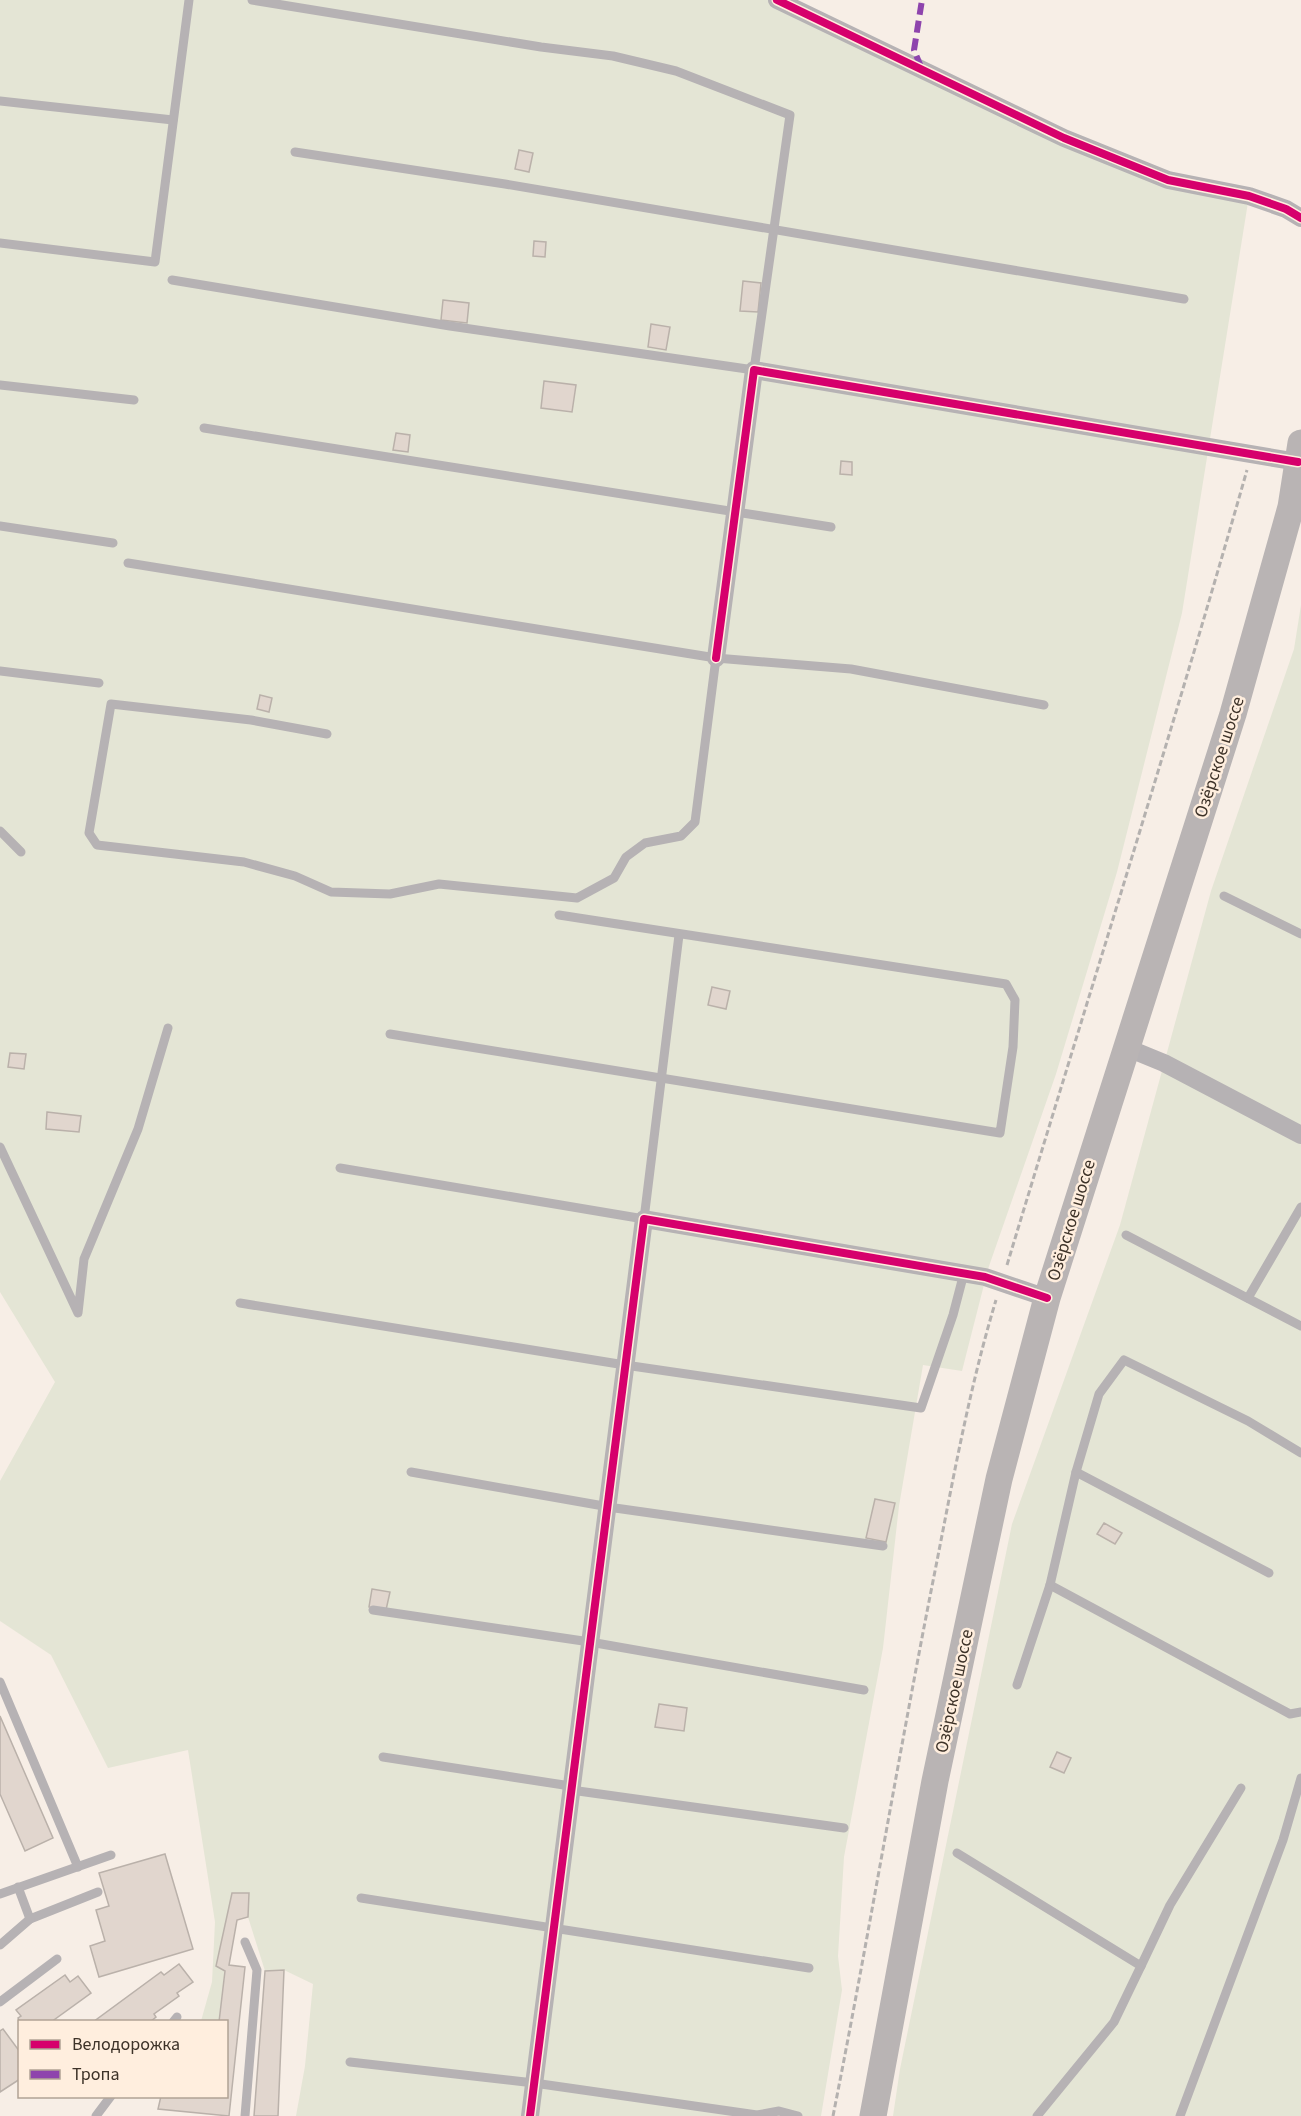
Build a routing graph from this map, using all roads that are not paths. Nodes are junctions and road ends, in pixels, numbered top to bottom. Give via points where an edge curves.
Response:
1 (189, 0) edge
2 (252, 0) edge
3 (777, 0) edge
4 (0, 101) edge
5 (173, 120) junction
6 (295, 152) dead end
7 (1301, 218) edge
8 (774, 229) junction
9 (0, 243) edge
10 (172, 280) dead end
11 (1184, 299) dead end
12 (754, 370) junction
13 (0, 385) edge
14 (134, 400) dead end
15 (204, 428) dead end
16 (1299, 453) edge
17 (735, 514) junction
18 (0, 526) edge
19 (831, 527) dead end
20 (113, 543) dead end
21 (128, 563) dead end
22 (716, 658) junction
23 (0, 671) edge
24 (99, 683) dead end
25 (1044, 705) dead end
26 (327, 734) dead end
27 (0, 831) edge
28 (21, 852) dead end
29 (1224, 896) dead end
30 (559, 915) dead end
31 (1301, 934) edge
32 (679, 935) junction
33 (168, 1028) dead end
34 (390, 1034) dead end
35 (1125, 1047) junction
36 (662, 1076) junction
37 (1301, 1136) edge
38 (0, 1147) edge
39 (340, 1168) dead end
40 (1301, 1207) edge
41 (644, 1219) junction
42 (1126, 1235) dead end
43 (964, 1273) junction
44 (1047, 1298) junction
45 (1248, 1298) junction
46 (240, 1303) dead end
47 (1301, 1326) edge
48 (625, 1365) junction
49 (1301, 1453) edge
50 (411, 1472) dead end
51 (1076, 1472) junction
52 (607, 1505) junction
53 (883, 1546) dead end
54 (1269, 1573) dead end
55 (1050, 1585) junction
56 (373, 1610) dead end
57 (590, 1642) junction
58 (0, 1683) edge
59 (1017, 1685) dead end
60 (864, 1690) dead end
61 (1301, 1712) edge
62 (383, 1757) dead end
63 (1301, 1778) edge
64 (1241, 1788) dead end
65 (571, 1790) junction
66 (844, 1828) dead end
67 (957, 1853) dead end
68 (111, 1855) dead end
69 (78, 1867) junction
70 (18, 1887) junction
71 (98, 1892) dead end
72 (0, 1894) edge
73 (361, 1898) dead end
74 (30, 1919) junction
75 (554, 1928) junction
76 (245, 1942) dead end
77 (0, 1945) edge
78 (57, 1959) dead end
79 (1141, 1965) junction
80 (809, 1968) dead end
81 (0, 2002) edge
82 (350, 2062) dead end
83 (534, 2083) junction
84 (110, 2098) edge
85 (96, 2116) edge
86 (245, 2116) edge
87 (530, 2116) edge
88 (798, 2116) edge
89 (873, 2116) edge
90 (1038, 2116) edge
91 (1180, 2116) edge

1 - 5 lane
2 - 8 lane via 624,59 676,71 790,115
3 - 7 street via 1064,138 1168,180 1249,196
4 - 5 lane
5 - 9 lane via 155,262
6 - 8 lane
8 - 11 lane
8 - 12 lane
10 - 12 lane
12 - 16 street
12 - 17 street
13 - 14 lane
15 - 17 lane
16 - 35 main road, Озёрское шоссе via 1291,507 1233,714
17 - 19 lane
17 - 22 street
18 - 20 lane
21 - 22 lane
22 - 25 lane via 851,669
22 - 26 lane via 695,822 681,836 645,843 626,857 614,878 577,898 439,884 390,894 331,892 295,876 244,862 97,845 89,833 111,704 251,720
23 - 24 lane
27 - 28 lane
29 - 31 lane
30 - 32 lane
32 - 36 lane
32 - 36 lane via 1006,984 1015,1000 1013,1047 1000,1133
33 - 38 lane via 138,1129 84,1258 78,1313
34 - 36 lane
35 - 37 street
35 - 44 main road, Озёрское шоссе
36 - 41 lane
39 - 41 lane
40 - 45 lane
41 - 43 street
41 - 48 street
42 - 45 lane
43 - 44 street
43 - 48 lane via 921,1408
44 - 89 main road, Озёрское шоссе via 994,1502 933,1793
45 - 47 lane
46 - 48 lane
48 - 52 street
49 - 51 lane via 1248,1421 1124,1360 1099,1394
50 - 52 lane
51 - 54 lane
51 - 55 lane
52 - 53 lane
52 - 57 street
55 - 59 lane
55 - 61 lane via 1290,1714
56 - 57 lane
57 - 60 lane
57 - 65 street
58 - 69 lane
62 - 65 lane via 564,1785
63 - 91 lane via 1283,1840
64 - 79 lane via 1170,1905
65 - 66 lane
65 - 75 street
67 - 79 lane
68 - 69 lane
69 - 70 lane
70 - 72 lane
70 - 74 lane
71 - 74 lane
73 - 75 lane
74 - 77 lane
75 - 80 lane
75 - 83 street
76 - 86 lane via 257,1970
78 - 81 lane
79 - 90 lane via 1114,2022
82 - 83 lane
83 - 87 street
83 - 88 lane via 747,2113 779,2111
84 - 85 lane

